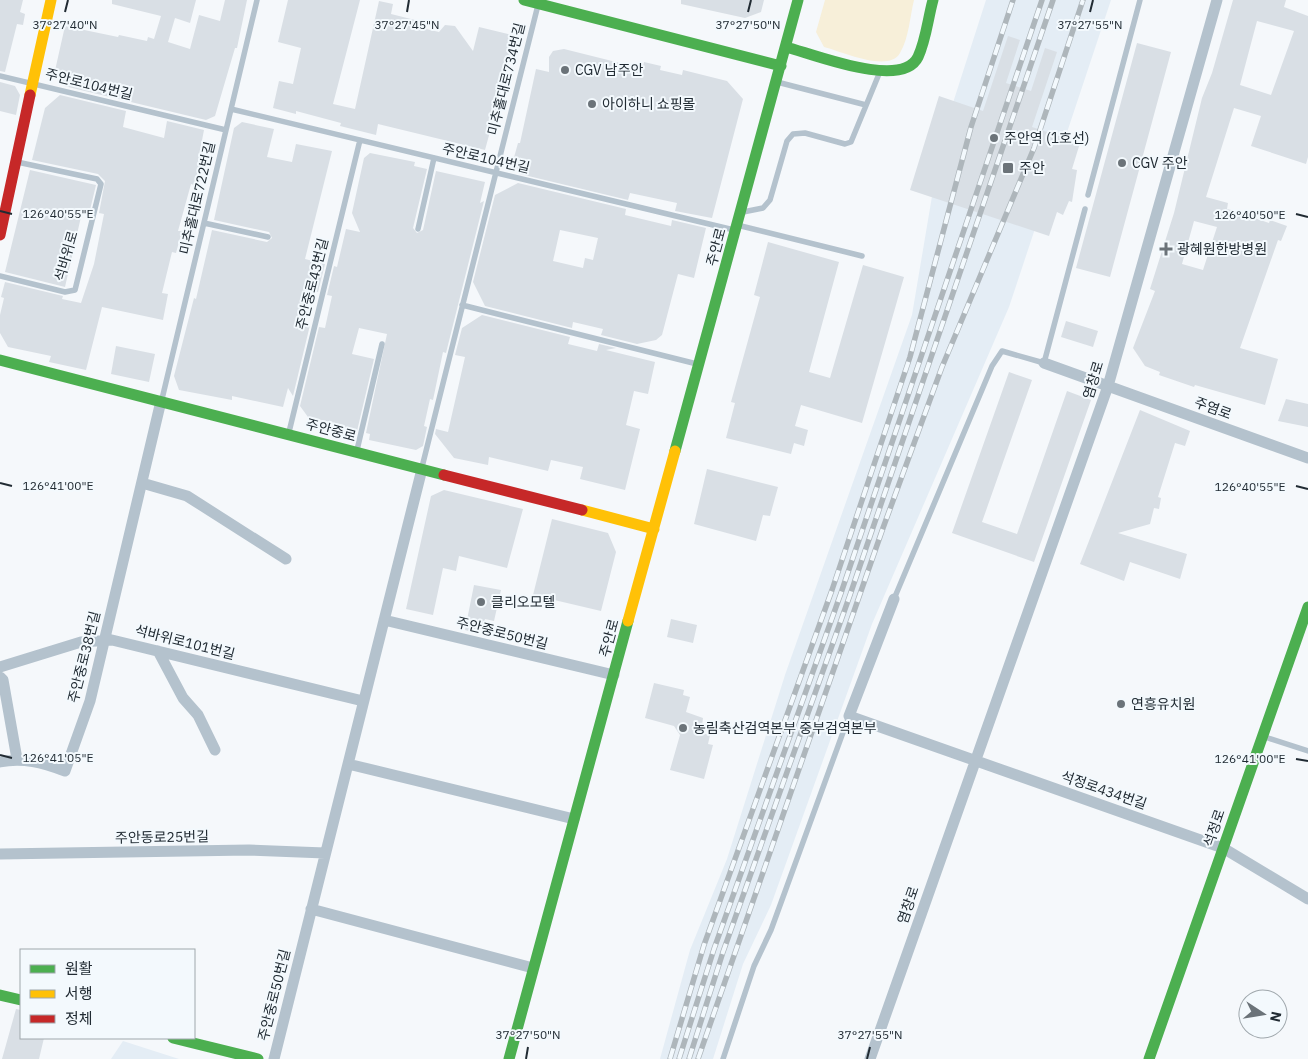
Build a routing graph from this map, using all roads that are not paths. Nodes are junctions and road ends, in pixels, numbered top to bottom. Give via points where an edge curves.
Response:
1 (51, 0) edge
2 (257, 0) edge
3 (524, 0) edge
4 (798, 0) edge
5 (933, 0) edge
6 (1140, 0) edge
7 (1217, 0) edge
8 (539, 2) edge
9 (786, 47) junction
10 (781, 66) junction
11 (880, 72) junction
12 (0, 76) edge
13 (776, 82) junction
14 (35, 84) junction
15 (866, 105) junction
16 (231, 109) junction
17 (226, 130) junction
18 (360, 140) junction
19 (434, 158) junction
20 (18, 162) junction
21 (496, 173) junction
22 (1088, 195) dead end
23 (1085, 209) dead end
24 (3, 211) edge
25 (741, 212) junction
26 (204, 223) junction
27 (737, 227) junction
28 (418, 229) dead end
29 (0, 235) edge
30 (268, 237) dead end
31 (862, 256) dead end
32 (0, 276) edge
33 (462, 305) junction
34 (382, 344) dead end
35 (0, 360) edge
36 (699, 364) junction
37 (1044, 364) junction
38 (1108, 386) junction
39 (161, 401) junction
40 (288, 434) junction
41 (356, 452) junction
42 (1308, 458) edge
43 (422, 469) junction
44 (142, 483) junction
45 (654, 529) junction
46 (286, 559) dead end
47 (894, 599) joint
48 (1308, 607) edge
49 (384, 620) junction
50 (105, 640) junction
51 (158, 651) junction
52 (0, 668) edge
53 (614, 675) junction
54 (0, 677) edge
55 (364, 701) junction
56 (849, 716) junction
57 (1263, 736) junction
58 (215, 750) dead end
59 (1308, 751) edge
60 (17, 759) junction
61 (974, 760) junction
62 (0, 762) edge
63 (348, 764) junction
64 (574, 819) junction
65 (1223, 848) junction
66 (0, 854) edge
67 (325, 854) junction
68 (1308, 899) edge
69 (312, 909) junction
70 (534, 968) junction
71 (0, 995) edge
72 (20, 1000) edge
73 (176, 1039) edge
74 (258, 1059) edge
75 (274, 1059) edge
76 (509, 1059) edge
77 (723, 1059) edge
78 (870, 1059) edge
79 (1149, 1059) edge

1 - 14 main road
2 - 16 lane, 미추홀대로722번길
3 - 8 main road
4 - 9 main road, 주안로
5 - 11 main road via 918,56 913,63 889,73
6 - 22 lane
7 - 38 street, 염창로
8 - 10 main road
8 - 21 lane, 미추홀대로734번길
9 - 10 main road, 주안로
9 - 11 main road
10 - 13 main road, 주안로
11 - 15 lane
12 - 14 lane, 주안로104번길
13 - 15 lane
13 - 25 main road, 주안로
14 - 17 lane, 주안로104번길
14 - 20 main road
15 - 25 lane via 851,142 845,144 805,133 792,134 787,141 770,200 763,208
16 - 17 lane, 미추홀대로722번길
16 - 18 lane, 주안로104번길
17 - 26 lane, 미추홀대로722번길
18 - 19 lane, 주안로104번길
18 - 40 lane, 주안중로43번길
19 - 21 lane, 주안로104번길
19 - 28 lane
20 - 24 main road
20 - 32 lane, 석바위로 via 97,179 100,184 75,290 65,292
21 - 27 lane, 주안로104번길
21 - 33 lane, 미추홀대로734번길
23 - 37 lane
24 - 29 main road
25 - 27 main road, 주안로
26 - 30 lane
26 - 39 lane, 미추홀대로722번길
27 - 31 lane, 주안로
27 - 36 main road, 주안로
33 - 36 lane
33 - 43 lane, 미추홀대로734번길
34 - 41 lane
35 - 39 main road, 주안중로
36 - 45 main road, 주안로
37 - 38 street, 주염로
37 - 47 lane via 1002,351 992,366
38 - 42 street, 주염로
38 - 61 street, 염창로
39 - 40 main road, 주안중로
39 - 44 street, 주안중로38번길
40 - 41 main road, 주안중로
41 - 43 main road, 주안중로
43 - 45 main road, 주안중로
43 - 49 street, 주안중로50번길
44 - 46 street via 188,496
44 - 50 street, 주안중로38번길
45 - 53 main road, 주안로
47 - 56 street
48 - 57 main road, 석정로 via 1299,642
49 - 53 street, 주안중로50번길
49 - 55 street, 주안중로50번길
50 - 51 street, 석바위로101번길
50 - 52 street, 석바위로101번길 via 82,642
50 - 60 street, 주안중로38번길 via 90,700 65,771
51 - 55 street, 석바위로101번길
51 - 58 street via 183,698 198,714
53 - 64 main road, 주안로
54 - 60 street via 4,680
55 - 63 street, 주안중로50번길
56 - 61 street
56 - 77 lane via 754,966
57 - 59 lane
57 - 65 main road, 석정로
60 - 62 street, 주안중로38번길
61 - 65 street, 석정로434번길
61 - 78 street, 염창로
63 - 64 street
63 - 67 street, 주안중로50번길
64 - 70 main road, 주안로
65 - 68 street, 석정로434번길
65 - 79 main road, 석정로
66 - 67 street, 주안동로25번길 via 249,850
67 - 69 street, 주안중로50번길
69 - 70 street
69 - 75 street, 주안중로50번길
70 - 76 main road, 주안로
71 - 72 main road
73 - 74 main road via 217,1052

